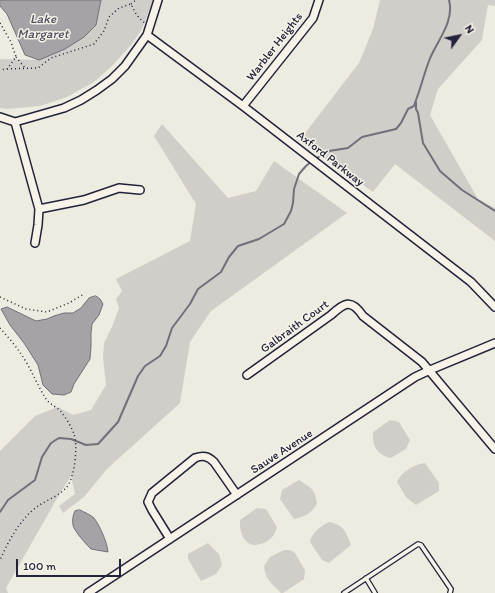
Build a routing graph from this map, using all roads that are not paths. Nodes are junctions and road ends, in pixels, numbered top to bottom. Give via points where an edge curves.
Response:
1 (158, 0) edge
2 (319, 0) edge
3 (147, 35) junction
4 (243, 106) junction
5 (0, 117) edge
6 (15, 122) junction
7 (140, 190) dead end
8 (39, 209) junction
9 (35, 243) dead end
10 (495, 307) edge
11 (495, 343) edge
12 (430, 370) junction
13 (247, 375) dead end
14 (495, 449) edge
15 (237, 495) junction
16 (170, 539) junction
17 (366, 578) junction
18 (88, 593) edge
19 (344, 593) edge
20 (375, 593) edge
21 (450, 593) edge

1 - 3 street
2 - 4 street, Warbler Heights via 313,18
3 - 4 street, Axford Parkway
3 - 6 street via 125,66 98,90 64,108
4 - 10 street, Axford Parkway via 471,282
5 - 6 street
6 - 8 street
7 - 8 street via 118,188 84,200
8 - 9 street
11 - 12 street, Sauve Avenue
12 - 13 street, Galbraith Court via 363,316 357,308 344,304 331,316
12 - 14 street
12 - 15 street, Sauve Avenue via 415,377
15 - 16 street, Sauve Avenue
15 - 16 street via 211,458 195,458 152,493 148,502
16 - 18 street, Sauve Avenue
17 - 19 lane
17 - 20 lane
17 - 21 lane via 418,544 451,589

